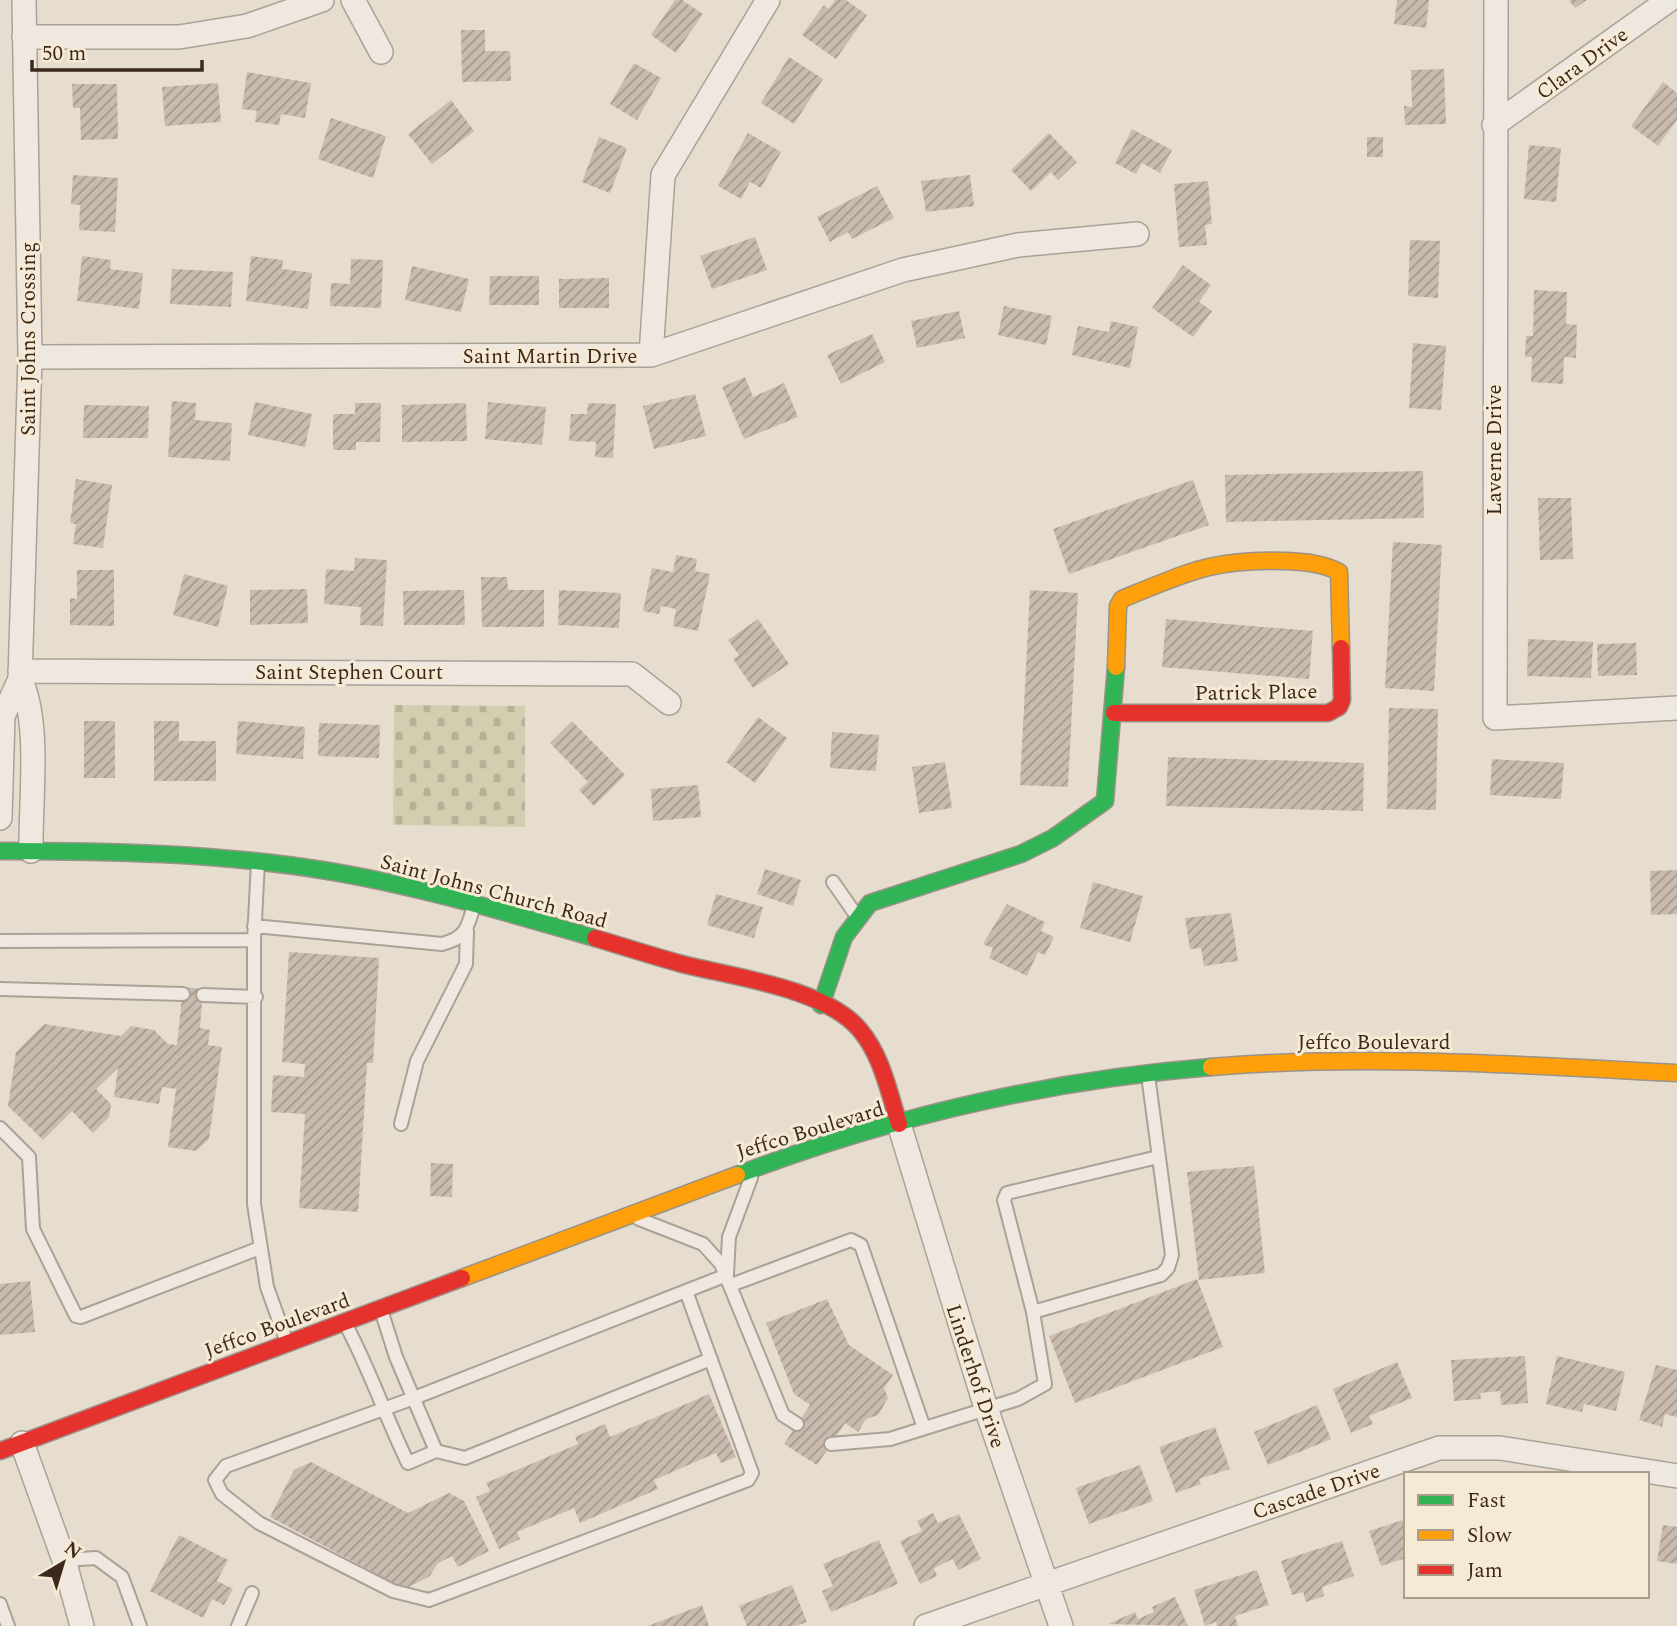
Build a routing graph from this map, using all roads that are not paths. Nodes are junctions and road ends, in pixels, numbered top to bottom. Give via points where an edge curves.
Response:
1 (24, 0) edge
2 (322, 0) edge
3 (353, 0) edge
4 (768, 0) edge
5 (1496, 0) edge
6 (1669, 0) edge
7 (24, 37) junction
8 (381, 52) dead end
9 (1494, 125) junction
10 (1136, 234) dead end
11 (651, 355) junction
12 (30, 357) junction
13 (20, 675) junction
14 (668, 703) dead end
15 (1677, 708) edge
16 (1114, 713) junction
17 (0, 818) edge
18 (31, 851) junction
19 (0, 852) edge
20 (258, 862) junction
21 (833, 882) dead end
22 (474, 904) junction
23 (856, 915) junction
24 (254, 926) junction
25 (467, 931) junction
26 (254, 940) junction
27 (0, 941) edge
28 (0, 989) edge
29 (183, 994) dead end
30 (202, 995) dead end
31 (256, 1003) junction
32 (821, 1005) junction
33 (1147, 1073) junction
34 (1677, 1073) edge
35 (401, 1124) dead end
36 (899, 1124) junction
37 (0, 1128) edge
38 (1158, 1157) junction
39 (755, 1168) junction
40 (629, 1216) junction
41 (260, 1248) junction
42 (729, 1280) junction
43 (687, 1291) junction
44 (380, 1309) junction
45 (1033, 1312) junction
46 (345, 1322) junction
47 (287, 1343) junction
48 (711, 1359) junction
49 (414, 1398) junction
50 (986, 1408) junction
51 (382, 1411) junction
52 (797, 1424) dead end
53 (923, 1428) junction
54 (22, 1443) junction
55 (831, 1444) dead end
56 (0, 1451) edge
57 (436, 1451) junction
58 (1677, 1476) edge
59 (64, 1560) junction
60 (1046, 1586) junction
61 (252, 1593) dead end
62 (0, 1604) edge
63 (8, 1626) edge
64 (82, 1626) edge
65 (140, 1626) edge
66 (238, 1626) edge
67 (926, 1626) edge
68 (1061, 1626) edge

1 - 7 street, Saint Johns Crossing
2 - 7 street via 247,26 179,37
3 - 8 street
4 - 11 street via 663,175
5 - 9 street, Laverne Drive
6 - 9 street, Clara Drive
7 - 12 street, Saint Johns Crossing
9 - 15 street, Laverne Drive via 1494,718
10 - 11 street, Saint Martin Drive via 1017,245 903,270
11 - 12 street, Saint Martin Drive
12 - 13 street, Saint Johns Crossing
13 - 14 street, Saint Stephen Court via 632,674
13 - 17 street, Saint Johns Crossing via 3,716
13 - 18 street, Saint Johns Crossing via 32,731
16 - 16 street, Patrick Place via 1122,598 1216,563 1294,562 1335,567 1339,572 1339,707 1328,713
16 - 23 street, Patrick Place via 1108,793 1101,806 1021,855 882,896
18 - 19 street, Saint Johns Church Road
18 - 20 street, Saint Johns Church Road
20 - 22 street, Saint Johns Church Road via 362,878
20 - 24 lane
21 - 23 lane
22 - 25 lane
22 - 32 street, Saint Johns Church Road
23 - 32 street, Patrick Place via 844,933
24 - 25 lane via 442,944 458,940
24 - 26 lane
25 - 35 lane via 466,964 417,1061
26 - 27 lane
26 - 31 lane
28 - 29 lane
30 - 31 lane
31 - 41 lane via 254,1204
32 - 36 street, Saint Johns Church Road via 848,1019 863,1034
33 - 34 street, Jeffco Boulevard via 1366,1060
33 - 36 street, Jeffco Boulevard via 992,1099
33 - 38 lane
36 - 39 street, Jeffco Boulevard
36 - 50 street, Linderhof Drive
37 - 41 lane via 29,1157 33,1229 76,1316
38 - 45 lane via 1172,1255 1168,1268 1161,1275
38 - 45 lane via 1007,1193 1004,1200
39 - 40 street, Jeffco Boulevard
39 - 42 lane via 729,1237
40 - 42 lane via 703,1244
40 - 44 street, Jeffco Boulevard
41 - 47 lane via 267,1287
42 - 43 lane
42 - 52 lane via 783,1415
42 - 53 lane via 856,1241
43 - 48 lane
43 - 49 lane
44 - 46 street, Jeffco Boulevard
44 - 49 lane
45 - 50 lane via 1045,1384 1018,1399
46 - 47 street, Jeffco Boulevard
46 - 51 lane via 368,1368
47 - 54 street, Jeffco Boulevard
48 - 51 lane via 752,1473 748,1480 429,1600 393,1591 259,1523 222,1494 215,1480 226,1466
48 - 57 lane via 465,1458
49 - 51 lane
49 - 57 lane
50 - 53 lane
50 - 60 street, Linderhof Drive
51 - 57 lane via 408,1463
53 - 55 lane via 866,1443
54 - 56 street, Jeffco Boulevard
54 - 59 street
58 - 60 street, Cascade Drive via 1500,1448 1438,1448
59 - 64 street
59 - 65 lane via 96,1558 121,1577
60 - 67 street, Cascade Drive
60 - 68 street, Linderhof Drive
61 - 66 lane
62 - 63 lane

